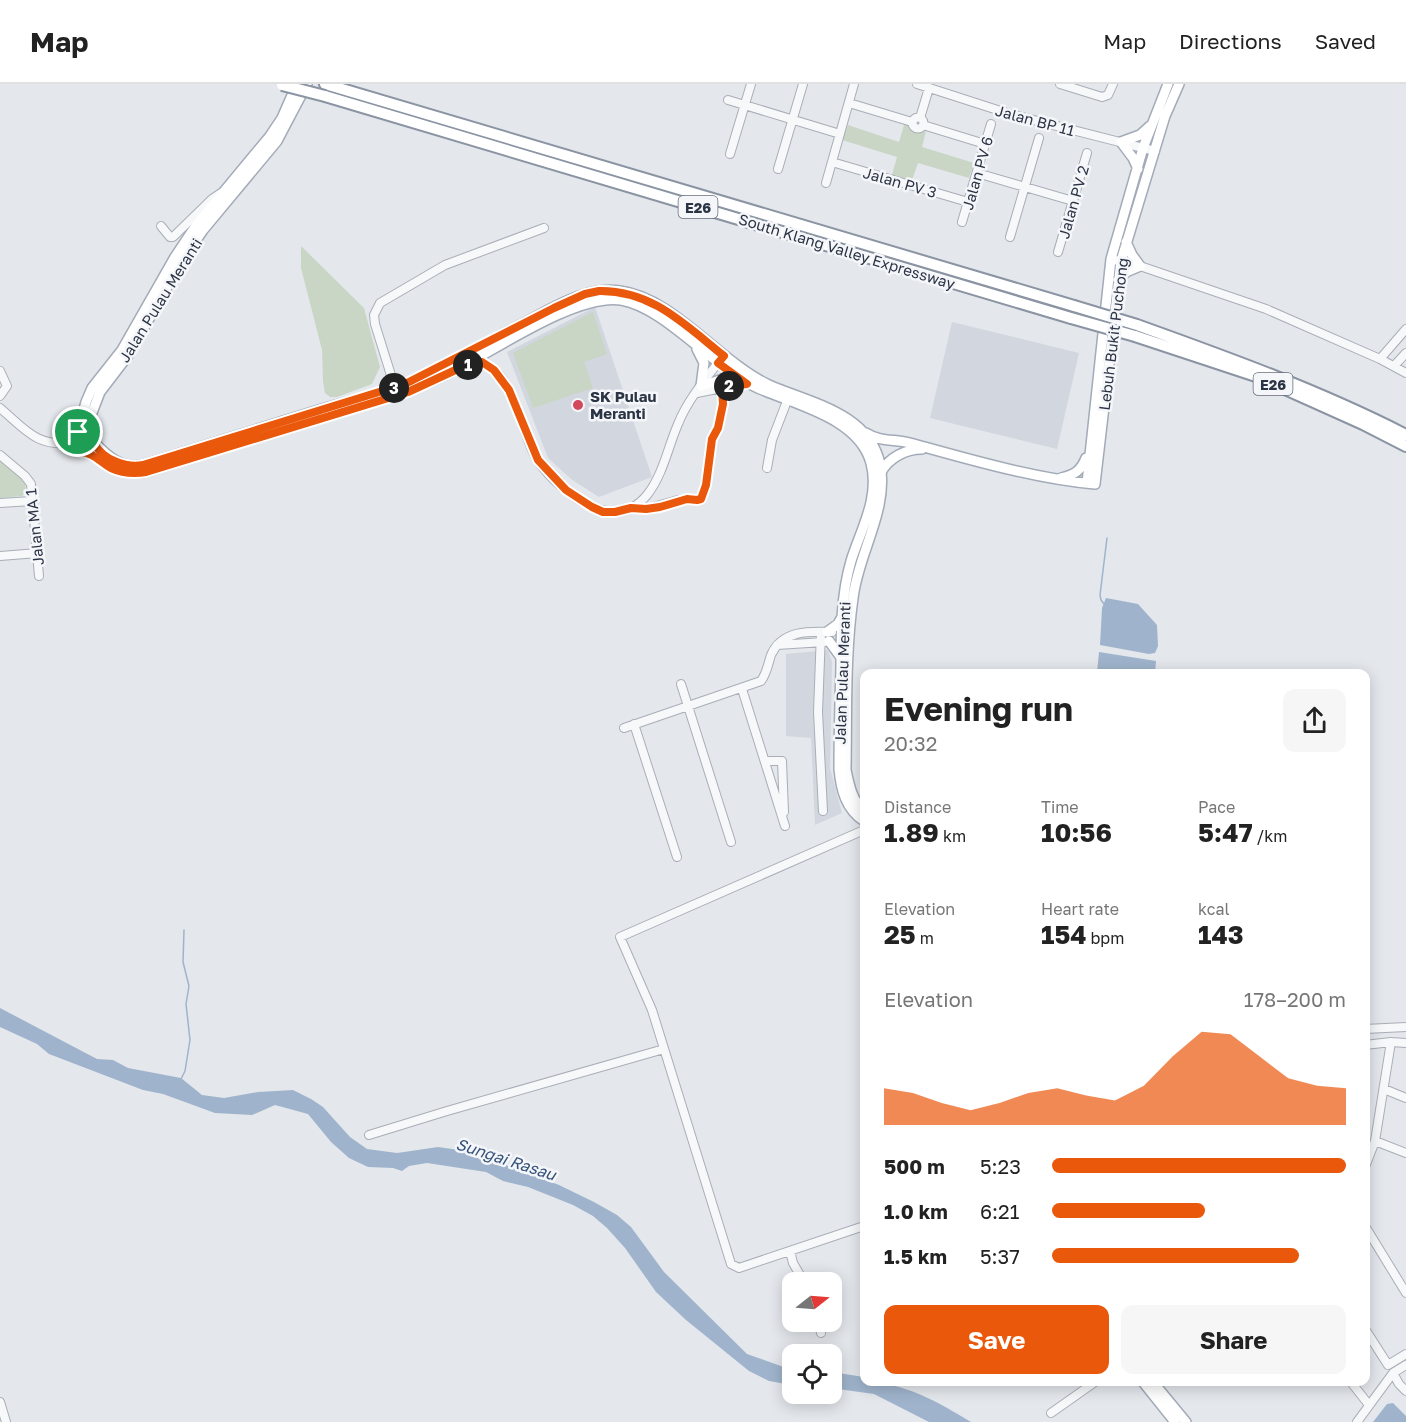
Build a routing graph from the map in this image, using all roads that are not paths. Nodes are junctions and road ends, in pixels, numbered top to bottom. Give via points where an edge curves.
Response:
1 (280, 84) edge
2 (297, 84) edge
3 (307, 84) edge
4 (751, 84) edge
5 (803, 84) edge
6 (854, 84) edge
7 (917, 84) edge
8 (1060, 84) edge
9 (1113, 84) edge
10 (1168, 84) edge
11 (1179, 84) edge
12 (328, 85) edge
13 (929, 88) junction
14 (728, 100) dead end
15 (849, 103) junction
16 (744, 105) junction
17 (793, 119) junction
18 (918, 122) junction
19 (991, 124) dead end
20 (1152, 124) junction
21 (840, 134) junction
22 (1039, 138) dead end
23 (1121, 142) junction
24 (985, 144) junction
25 (1143, 148) junction
26 (1155, 151) junction
27 (1087, 153) dead end
28 (730, 154) dead end
29 (832, 162) junction
30 (778, 169) dead end
31 (1138, 169) junction
32 (977, 173) junction
33 (826, 183) dead end
34 (1025, 187) junction
35 (225, 191) junction
36 (1073, 201) junction
37 (968, 202) junction
38 (962, 222) dead end
39 (161, 226) dead end
40 (544, 228) dead end
41 (1010, 237) dead end
42 (1126, 242) junction
43 (1058, 252) dead end
44 (1116, 260) junction
45 (1140, 266) junction
46 (1118, 280) junction
47 (1406, 329) edge
48 (1136, 330) junction
49 (695, 345) junction
50 (1406, 352) edge
51 (721, 359) junction
52 (1380, 359) junction
53 (1394, 366) junction
54 (462, 367) junction
55 (0, 371) edge
56 (1406, 373) edge
57 (745, 384) junction
58 (722, 387) junction
59 (395, 388) junction
60 (699, 390) junction
61 (0, 396) edge
62 (787, 401) junction
63 (0, 408) edge
64 (78, 432) junction
65 (864, 432) junction
66 (1406, 435) edge
67 (92, 438) junction
68 (73, 443) junction
69 (1406, 446) edge
70 (924, 448) junction
71 (1090, 448) junction
72 (86, 451) junction
73 (0, 455) edge
74 (767, 468) dead end
75 (881, 472) junction
76 (1056, 479) junction
77 (1091, 484) junction
78 (32, 501) junction
79 (0, 503) edge
80 (631, 508) junction
81 (38, 553) junction
82 (0, 556) edge
83 (39, 576) dead end
84 (842, 616) junction
85 (825, 637) junction
86 (845, 637) junction
87 (841, 658) junction
88 (681, 684) dead end
89 (742, 689) junction
90 (689, 707) junction
91 (634, 724) junction
92 (624, 728) dead end
93 (765, 762) junction
94 (860, 808) edge
95 (823, 811) dead end
96 (860, 818) edge
97 (860, 833) edge
98 (731, 842) dead end
99 (676, 857) dead end
100 (1406, 1027) edge
101 (1370, 1029) edge
102 (1391, 1042) junction
103 (1406, 1043) edge
104 (1370, 1044) edge
105 (664, 1049) junction
106 (1384, 1089) junction
107 (1406, 1098) edge
108 (369, 1135) dead end
109 (1375, 1141) junction
110 (1406, 1153) edge
111 (1370, 1154) edge
112 (860, 1227) edge
113 (1370, 1234) edge
114 (790, 1251) junction
115 (798, 1272) edge
116 (1406, 1293) edge
117 (1370, 1337) edge
118 (1406, 1354) edge
119 (1406, 1365) edge
120 (1393, 1373) junction
121 (1089, 1386) edge
122 (1146, 1386) edge
123 (1156, 1386) edge
124 (1354, 1386) edge
125 (1406, 1391) edge
126 (0, 1402) edge
127 (1369, 1405) junction
128 (1052, 1413) dead end
129 (6, 1422) edge
130 (1174, 1422) edge
131 (1186, 1422) edge
132 (1357, 1422) edge

1 - 48 highway, South Klang Valley Expressway / E26, bridge via 1071,318
2 - 35 main road, Jalan Pulau Meranti via 270,136
3 - 67 main road, Jalan Pulau Meranti via 278,141 203,230 129,354 100,392 90,418
4 - 16 street
5 - 17 street
6 - 15 street
7 - 13 street, Jalan BP 11
8 - 9 street via 1105,97
10 - 20 main road, Lebuh Bukit Puchong
11 - 26 main road, Lebuh Bukit Puchong
12 - 48 highway, South Klang Valley Expressway / E26, bridge via 1074,306
13 - 18 street
13 - 23 street, Jalan BP 11 via 1010,114
14 - 16 street
15 - 18 street
15 - 21 street
16 - 17 street
16 - 28 street
17 - 21 street
17 - 30 street
18 - 24 street
19 - 24 street, Jalan PV 6
20 - 23 main road via 1140,135
20 - 25 main road, Lebuh Bukit Puchong
21 - 29 street
22 - 34 street
23 - 25 street, Jalan BP 11
23 - 31 main road
24 - 32 street, Jalan PV 6
25 - 26 street, Jalan BP 11
25 - 31 main road, Lebuh Bukit Puchong
26 - 42 main road, Lebuh Bukit Puchong
27 - 36 street, Jalan PV 2
29 - 33 street
29 - 37 street, Jalan PV 3
31 - 44 main road, Lebuh Bukit Puchong
32 - 34 street
32 - 37 street, Jalan PV 6
34 - 36 street
34 - 41 street
35 - 39 street via 173,237
35 - 64 main road, Jalan Pulau Meranti via 180,249 122,350 92,388
36 - 43 street, Jalan PV 2
37 - 38 street, Jalan PV 6
40 - 59 street via 445,265 380,303 374,315 375,324
42 - 44 main road, Lebuh Bukit Puchong
42 - 45 main road
44 - 45 street
44 - 46 main road, Lebuh Bukit Puchong
44 - 71 main road, Lebuh Bukit Puchong
45 - 46 main road
45 - 52 street via 1266,309
46 - 77 main road, Lebuh Bukit Puchong
47 - 52 street
48 - 66 highway, South Klang Valley Expressway / E26 via 1257,368
48 - 69 highway, South Klang Valley Expressway / E26 via 1256,376
49 - 51 main road, Jalan Pulau Meranti
49 - 54 main road, Jalan Pulau Meranti via 636,304 601,299 557,315
49 - 60 main road via 704,363
50 - 53 street
51 - 57 main road, Jalan Pulau Meranti
51 - 59 main road, Jalan Pulau Meranti via 656,304 628,293 599,291 554,308
51 - 60 street
51 - 65 main road, Jalan Pulau Meranti via 760,381 835,412
52 - 53 street
53 - 56 street
54 - 72 main road, Jalan Pulau Meranti via 408,392 146,472 111,468
54 - 80 street via 482,362 494,370 509,390 538,460 566,490 603,512
55 - 61 street via 7,386
57 - 58 street
57 - 60 main road via 723,379
57 - 62 main road, Jalan Pulau Meranti
58 - 60 street
58 - 80 street via 723,404 701,499
59 - 67 main road, Jalan Pulau Meranti via 134,466 121,464 105,454
60 - 80 street via 679,420 654,484
62 - 74 street via 772,440
62 - 84 main road, Jalan Pulau Meranti via 852,432 862,442 872,467 872,501 851,561
63 - 68 street via 43,442
64 - 67 main road via 83,430
64 - 68 main road
65 - 70 main road via 881,440 898,440
65 - 75 main road, Jalan Pulau Meranti via 876,450
67 - 72 main road via 92,448
68 - 72 main road via 77,450
70 - 75 main road via 897,455
70 - 76 main road
71 - 76 main road via 1078,472
71 - 77 main road, Lebuh Bukit Puchong
73 - 78 street, Jalan MA 1 via 28,480
75 - 86 main road, Jalan Pulau Meranti via 880,501 860,563
76 - 77 main road
78 - 79 street
78 - 81 street, Jalan MA 1
81 - 82 street
81 - 83 street, Jalan MA 1
84 - 85 main road
84 - 86 main road, Jalan Pulau Meranti
85 - 86 street
85 - 87 main road
85 - 89 street via 777,645 765,676
85 - 95 street via 818,712
86 - 87 main road, Jalan Pulau Meranti
86 - 94 main road, Jalan Pulau Meranti via 846,770
87 - 96 main road, Jalan Pulau Meranti via 840,786 850,809
88 - 90 street
89 - 90 street
89 - 93 street
90 - 91 street
90 - 98 street
91 - 92 street
91 - 99 street
93 - 93 street via 782,815 785,826 782,761
97 - 105 street via 620,937 646,993
100 - 101 street
102 - 103 street
102 - 104 street
102 - 106 street
105 - 108 street
105 - 114 street via 731,1263 739,1268
106 - 107 street
106 - 109 street
109 - 110 street
109 - 111 street
112 - 114 street
113 - 116 street
114 - 115 street
117 - 118 street via 1388,1365
119 - 120 street
120 - 125 street
120 - 127 street
121 - 128 street
122 - 130 main road
123 - 131 main road
124 - 127 street
126 - 129 street
127 - 132 street

